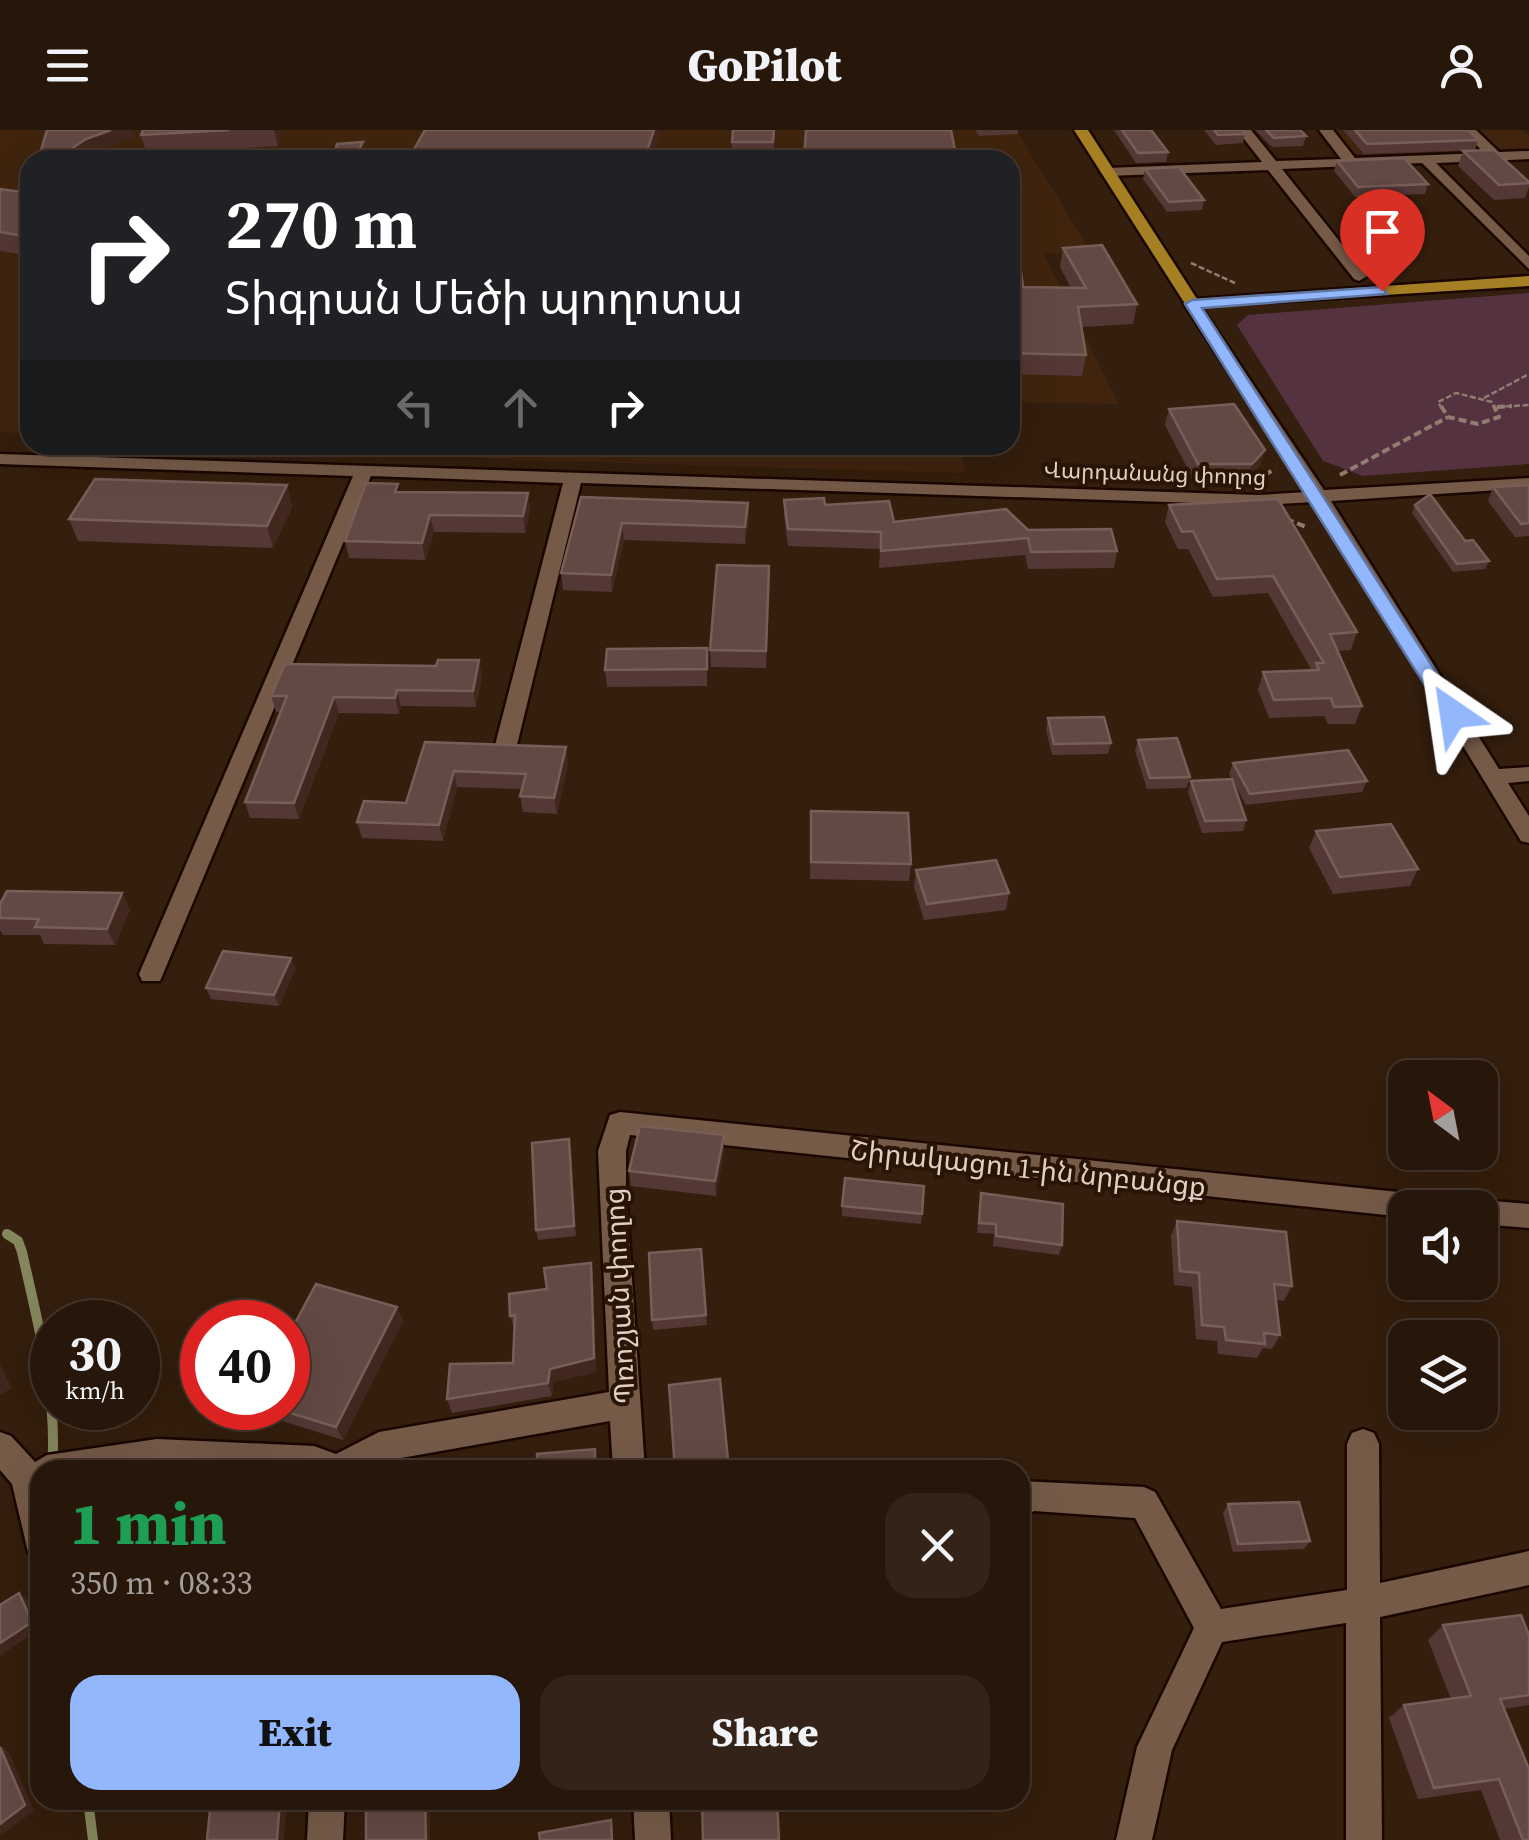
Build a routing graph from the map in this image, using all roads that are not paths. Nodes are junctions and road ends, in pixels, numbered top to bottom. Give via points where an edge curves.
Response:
1 (1081, 130) edge
2 (1244, 130) edge
3 (1326, 130) edge
4 (1469, 130) edge
5 (1529, 155) edge
6 (1496, 156) junction
7 (1426, 160) junction
8 (1352, 163) junction
9 (1273, 166) junction
10 (1107, 172) junction
11 (1529, 265) edge
12 (1359, 276) dead end
13 (1529, 281) edge
14 (1192, 304) junction
15 (0, 460) edge
16 (364, 472) junction
17 (573, 478) junction
18 (1529, 482) edge
19 (1318, 496) junction
20 (505, 748) edge
21 (1529, 774) edge
22 (1492, 777) junction
23 (1529, 836) edge
24 (151, 974) dead end
25 (620, 1123) joint
26 (1388, 1203) edge
27 (1498, 1213) edge
28 (1529, 1216) edge
29 (625, 1404) junction
30 (1363, 1444) dead end
31 (0, 1447) edge
32 (117, 1460) edge
33 (292, 1460) edge
34 (355, 1460) edge
35 (628, 1460) edge
36 (30, 1467) edge
37 (1030, 1495) edge
38 (1529, 1568) edge
39 (1362, 1604) junction
40 (1212, 1626) junction
41 (327, 1810) edge
42 (652, 1810) edge
43 (325, 1840) edge
44 (653, 1840) edge
45 (1134, 1840) edge
46 (1364, 1840) edge

1 - 10 main road
2 - 9 street
3 - 8 street
4 - 6 street
5 - 6 street
6 - 7 street
7 - 8 street
7 - 11 street
8 - 9 street
9 - 10 street
9 - 12 street
10 - 14 main road
13 - 14 main road
14 - 19 street
15 - 16 street, Վարդանանց փողոց
16 - 17 street, Վարդանանց փողոց
16 - 24 street
17 - 19 street, Վարդանանց փողոց via 1259,500
17 - 20 street
18 - 19 street, Վարդանանց փողոց
19 - 22 street
21 - 22 street
22 - 23 street
25 - 26 street, Շիրակացու 1-ին նրբանցք
25 - 29 street, Պռոշյան փողոց via 612,1191
27 - 28 street
29 - 34 street via 378,1447
29 - 35 street, Պռոշյան փողոց
30 - 39 street
31 - 36 street
32 - 33 street via 157,1454
37 - 40 street via 1144,1503
38 - 39 street
39 - 40 street
39 - 46 street
40 - 45 street via 1155,1747
41 - 43 street
42 - 44 street

